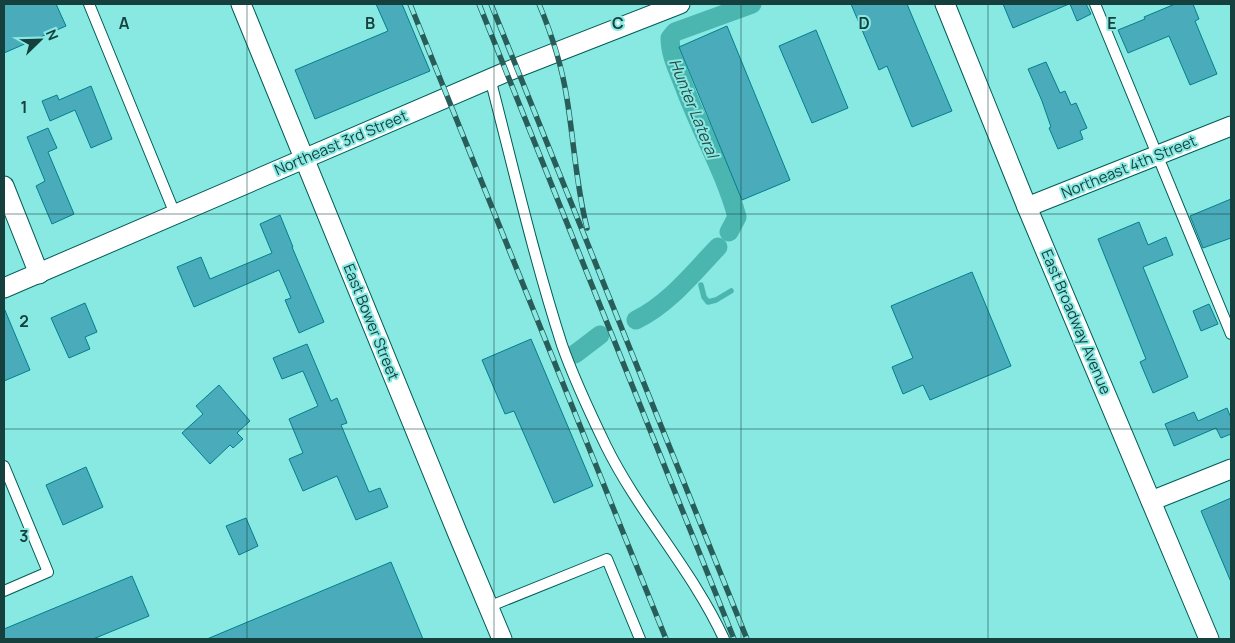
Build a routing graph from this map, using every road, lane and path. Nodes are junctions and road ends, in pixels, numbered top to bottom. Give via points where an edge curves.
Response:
1 (89, 4) edge
2 (241, 4) edge
3 (680, 4) edge
4 (945, 4) edge
5 (1095, 4) edge
6 (490, 78) junction
7 (1231, 126) edge
8 (1158, 155) junction
9 (304, 159) junction
10 (4, 186) edge
11 (1027, 207) junction
12 (175, 214) junction
13 (39, 274) junction
14 (4, 288) edge
15 (1231, 334) edge
16 (4, 466) edge
17 (1231, 469) edge
18 (1151, 501) junction
19 (4, 591) edge
20 (488, 607) junction
21 (502, 639) edge
22 (640, 639) edge
23 (724, 639) edge
24 (1209, 639) edge

1 - 12 lane
2 - 9 street, East Bower Street
3 - 6 street, Northeast 3rd Street
4 - 11 street, East Broadway Avenue
5 - 8 lane
6 - 9 street, Northeast 3rd Street
6 - 23 lane via 548,296 578,384 606,447
7 - 8 street, Northeast 4th Street
8 - 11 street, Northeast 4th Street
8 - 15 lane
9 - 12 street, Northeast 3rd Street
9 - 20 street, East Bower Street
10 - 13 street
11 - 18 street, East Broadway Avenue
12 - 13 street, Northeast 3rd Street
13 - 14 street, Northeast 3rd Street
16 - 19 lane via 48,572
17 - 18 street
18 - 24 street, East Broadway Avenue
20 - 21 street, East Bower Street
20 - 22 lane via 607,559

